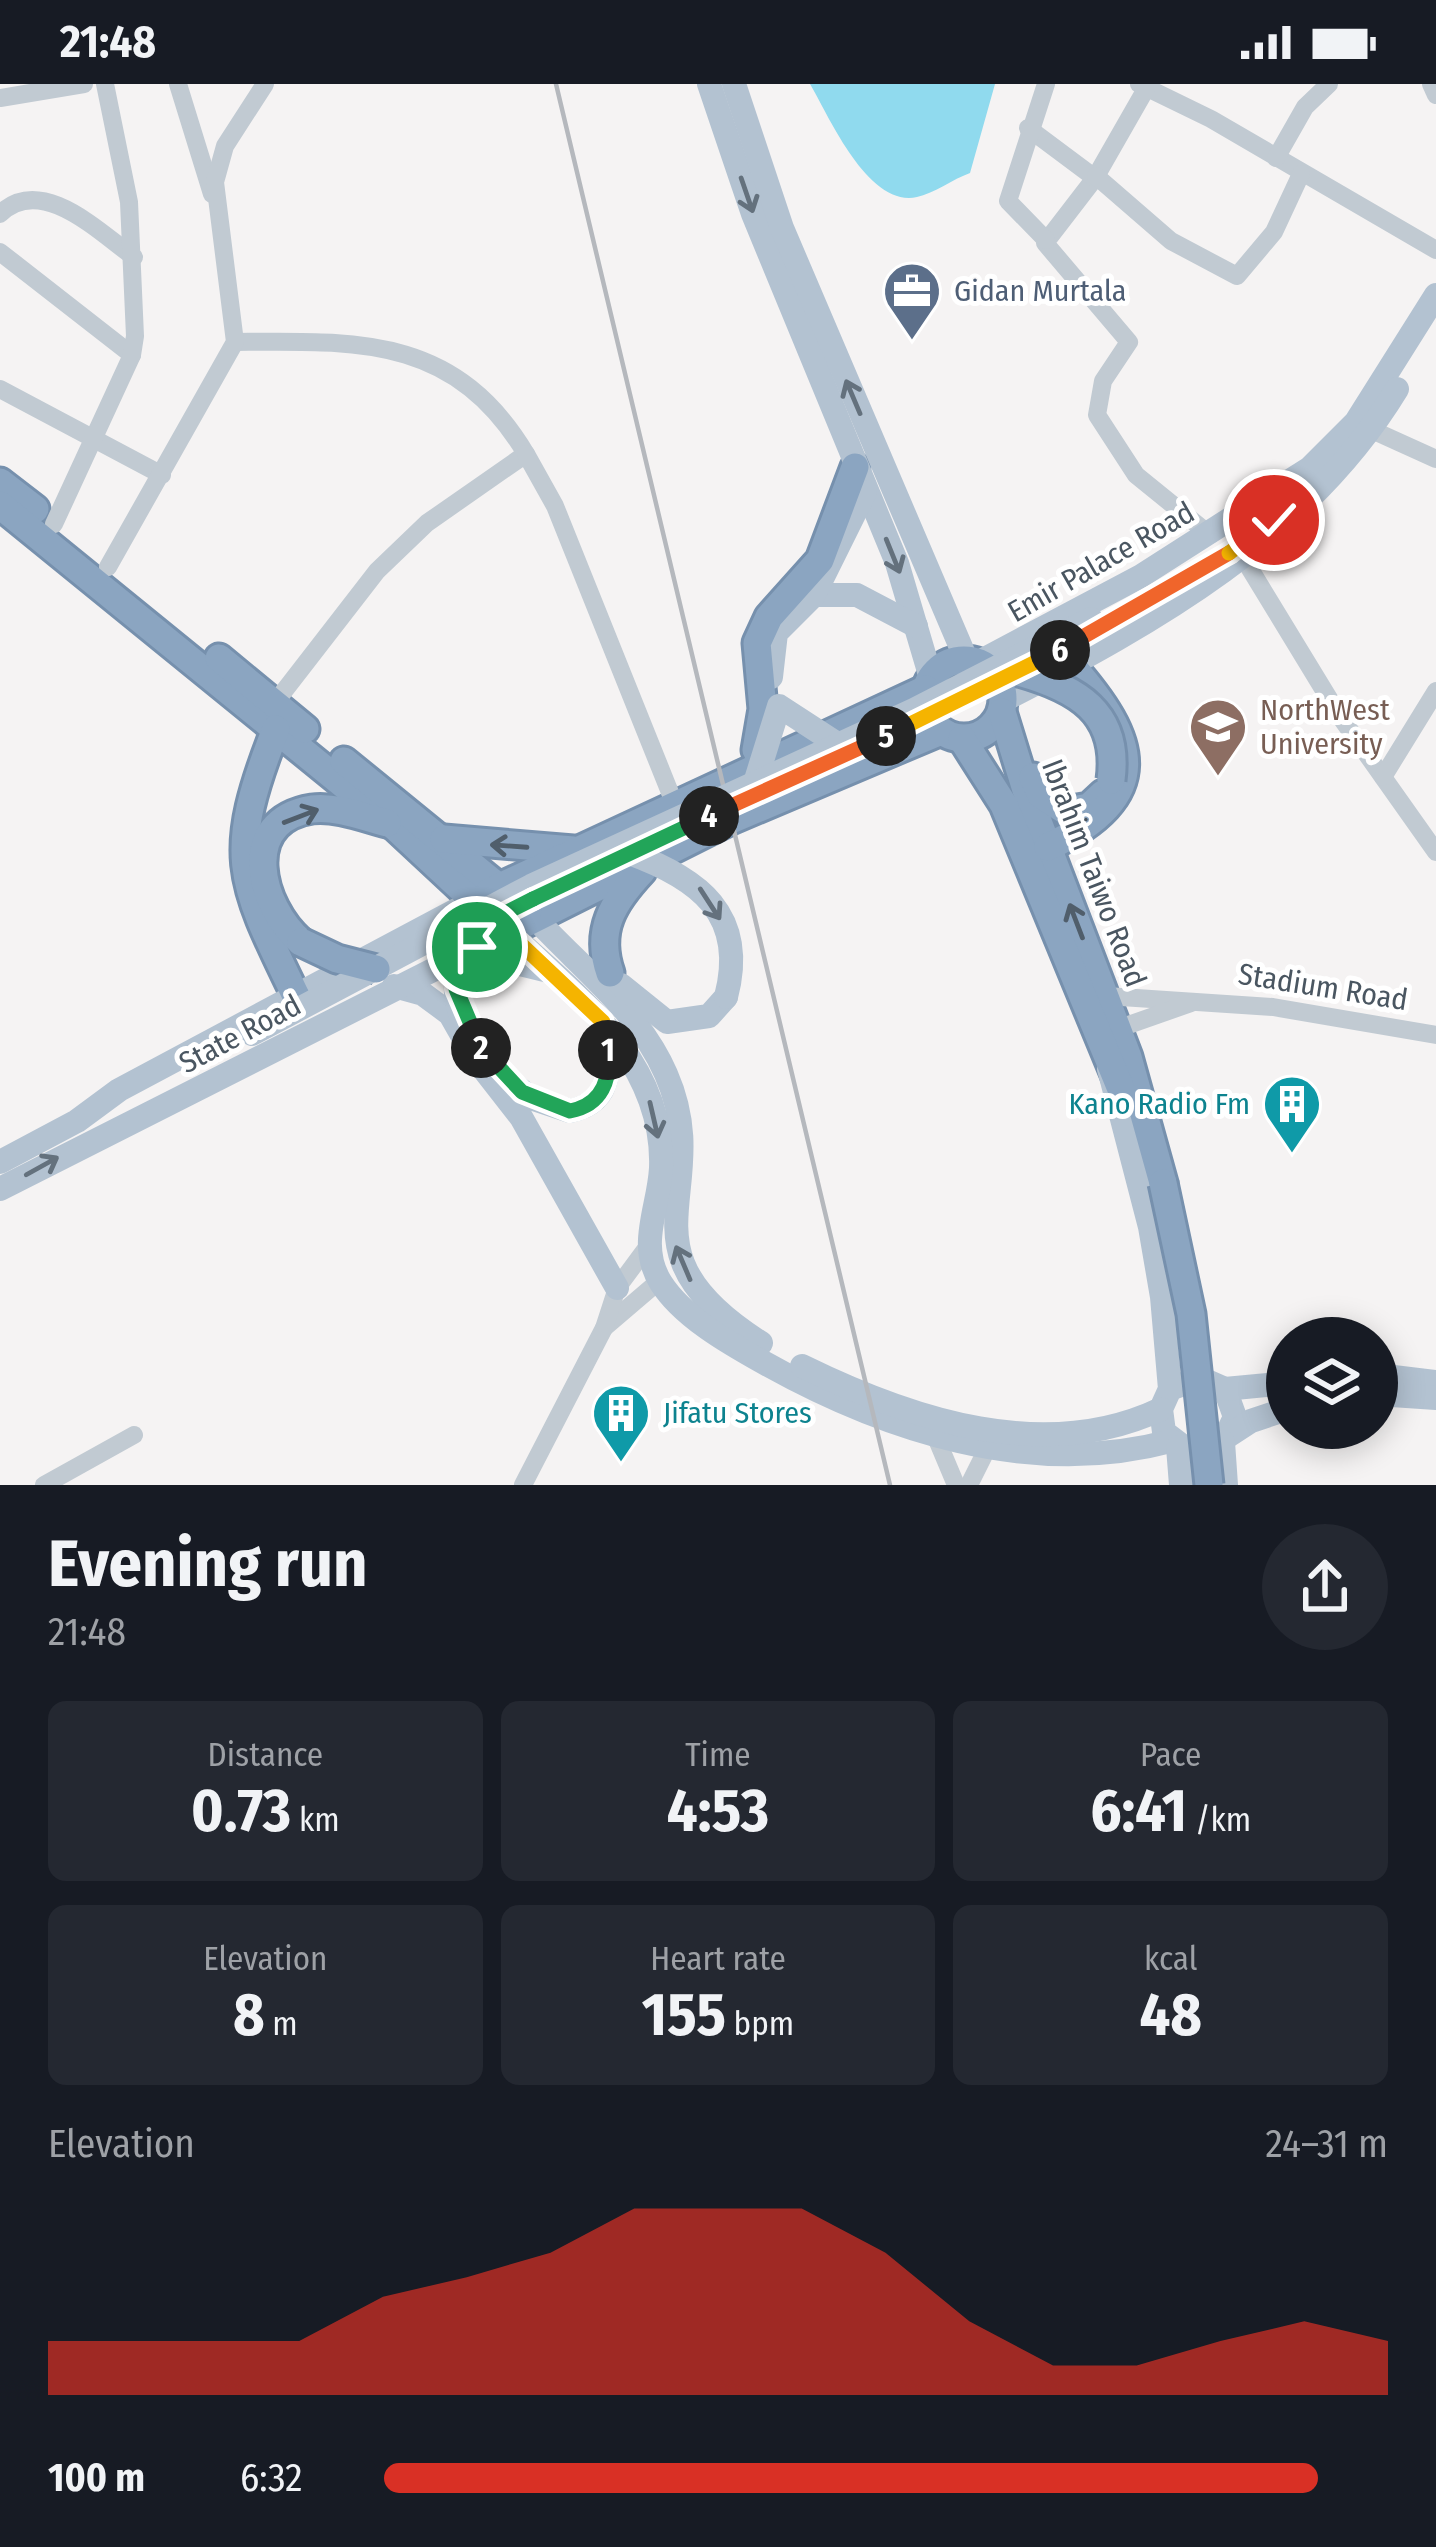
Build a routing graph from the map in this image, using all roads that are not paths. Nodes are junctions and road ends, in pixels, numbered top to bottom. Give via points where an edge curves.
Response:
1 (84, 84) edge
2 (104, 84) edge
3 (178, 84) edge
4 (266, 84) edge
5 (709, 84) edge
6 (734, 84) edge
7 (1046, 84) edge
8 (1329, 84) edge
9 (1431, 84) edge
10 (1143, 86) edge
11 (1436, 95) edge
12 (0, 98) edge
13 (1028, 128) junction
14 (1276, 158) junction
15 (1301, 174) junction
16 (1096, 177) junction
17 (217, 211) junction
18 (0, 214) edge
19 (1046, 241) junction
20 (1436, 250) edge
21 (0, 252) edge
22 (134, 257) junction
23 (1436, 295) edge
24 (1436, 326) edge
25 (235, 342) junction
26 (132, 355) junction
27 (0, 389) edge
28 (1364, 427) junction
29 (93, 437) junction
30 (526, 454) junction
31 (1436, 459) edge
32 (1319, 472) junction
33 (162, 475) junction
34 (860, 480) junction
35 (0, 482) edge
36 (0, 505) edge
37 (54, 524) junction
38 (1210, 535) junction
39 (1244, 560) junction
40 (108, 567) junction
41 (814, 595) junction
42 (1094, 625) junction
43 (916, 626) junction
44 (973, 661) junction
45 (1070, 664) junction
46 (1019, 672) junction
47 (928, 683) junction
48 (1436, 691) edge
49 (779, 706) junction
50 (1004, 714) junction
51 (275, 716) junction
52 (951, 735) junction
53 (839, 745) junction
54 (1383, 778) junction
55 (749, 779) junction
56 (675, 805) junction
57 (392, 824) junction
58 (442, 838) junction
59 (1048, 847) junction
60 (577, 851) junction
61 (1436, 852) edge
62 (643, 855) junction
63 (489, 892) junction
64 (535, 918) junction
65 (472, 930) junction
66 (508, 932) junction
67 (440, 964) junction
68 (552, 972) junction
69 (610, 974) junction
70 (385, 977) junction
71 (296, 996) junction
72 (1106, 996) junction
73 (1202, 999) junction
74 (603, 1022) junction
75 (1436, 1035) edge
76 (255, 1039) junction
77 (1120, 1057) junction
78 (80, 1132) junction
79 (0, 1162) edge
80 (1157, 1186) junction
81 (0, 1189) edge
82 (648, 1246) junction
83 (659, 1281) junction
84 (616, 1288) junction
85 (604, 1328) junction
86 (1398, 1378) edge
87 (1436, 1382) edge
88 (1266, 1383) edge
89 (1218, 1384) junction
90 (1398, 1395) edge
91 (849, 1398) junction
92 (1436, 1398) edge
93 (1166, 1399) junction
94 (1266, 1416) edge
95 (134, 1435) dead end
96 (934, 1435) junction
97 (1226, 1439) junction
98 (1174, 1444) junction
99 (988, 1447) junction
100 (44, 1485) edge
101 (523, 1485) edge
102 (956, 1485) edge
103 (969, 1485) edge
104 (1181, 1485) edge
105 (1198, 1485) edge
106 (1209, 1485) edge
107 (1226, 1485) edge

1 - 12 street
2 - 22 street
3 - 17 street
4 - 17 street via 225,146
5 -> 34 main road
44 -> 6 main road via 782,228
7 - 13 street
8 - 14 street via 1305,107
9 - 11 street
10 - 14 street
10 - 16 street
13 - 16 street
13 - 19 street via 1008,202
14 - 15 street
15 - 16 street via 1274,232 1237,276 1171,241
15 - 20 street
16 - 19 street
17 - 25 street
18 - 22 street via 15,204 58,203
19 - 38 street via 1129,342 1103,381 1096,415 1136,475
21 - 26 street
22 - 26 street
23 - 28 main road, Emir Palace Road
24 - 28 main road, Emir Palace Road
25 - 30 street via 354,341 409,354 491,410
25 - 33 street
26 - 29 street
27 - 29 street
28 - 31 street
28 - 32 main road, Emir Palace Road
29 - 33 street
29 - 37 street
30 - 51 street via 427,523 377,571
30 - 56 street via 555,506
32 - 38 main road, Emir Palace Road
32 - 39 main road, Emir Palace Road via 1306,506
32 - 42 main road
33 - 40 street
34 - 41 main road
34 -> 43 main road
34 - 55 highway via 820,560 763,628 755,658 762,726
35 - 37 highway
36 - 51 highway
37 - 40 highway
38 - 44 main road, Emir Palace Road
39 - 45 main road, Emir Palace Road
39 - 54 street
40 - 51 highway
41 - 43 main road via 857,595
41 - 49 main road via 785,620 771,649
42 - 46 main road
42 - 53 main road, bridge
43 - 47 main road
44 - 47 highway via 946,664
44 - 50 highway via 993,670
45 - 50 main road, Emir Palace Road
45 - 59 highway via 1122,733 1123,768 1099,816
46 - 50 highway, bridge via 1072,689 1094,707 1112,743 1111,780 1088,807 1054,806
46 - 62 main road
47 - 52 highway via 930,720
47 - 55 highway
48 - 54 street
49 - 53 main road, bridge
49 - 55 main road, bridge
50 - 52 highway via 986,732
50 - 59 highway, Ibrahim Taiwo Road
51 - 57 highway
51 - 58 highway
51 - 71 highway via 244,862 260,929
52 - 62 highway
52 - 77 highway, Ibrahim Taiwo Road via 1004,806
53 - 55 main road, bridge
54 - 61 street
55 - 56 highway
55 - 70 main road, bridge via 531,886
56 - 60 highway
57 - 63 highway
70 -> 57 highway, bridge via 302,942 264,889 261,860 276,828 312,809
60 -> 58 highway
58 - 63 highway
72 -> 59 highway, Ibrahim Taiwo Road
60 - 63 highway
62 - 64 highway
62 - 65 main road
62 - 69 highway via 610,908
62 -> 69 main road, bridge via 688,879 715,906 729,944 726,997 709,1016 667,1022
63 - 64 highway
63 - 66 highway
63 - 71 main road, State Road
64 - 66 highway
64 - 69 main road
91 -> 64 main road via 743,1332 695,1287 675,1247 680,1123 666,1074 612,995
65 - 74 main road, bridge via 458,1004 490,1060 534,1100 570,1111 599,1095 610,1071
65 - 76 main road
66 - 67 main road, State Road
66 - 68 main road
67 - 68 main road via 495,958
67 - 70 main road, State Road
68 - 74 main road
70 - 76 main road, bridge
70 - 78 main road, State Road via 124,1129
70 - 84 main road via 450,1014 521,1117
71 - 78 main road, State Road via 119,1090
72 - 73 street, Stadium Road
72 - 77 highway, Ibrahim Taiwo Road
73 - 75 street, Stadium Road
73 - 77 street, Stadium Road
74 -> 82 main road via 641,1077 657,1131 661,1163
76 - 78 main road
77 - 80 highway
77 - 89 main road, Ibrahim Taiwo Road via 1148,1087
77 - 93 main road, Ibrahim Taiwo Road via 1150,1226
78 - 79 main road, State Road
81 -> 78 main road, State Road
80 - 105 highway
80 - 106 highway, bridge via 1191,1314
82 - 83 main road
82 - 84 street
83 - 85 street
83 - 91 main road via 744,1352
84 - 85 street
85 - 101 street
86 - 87 main road
88 - 89 main road
89 - 93 main road via 1189,1378
89 - 97 main road via 1235,1417
90 - 92 main road
91 - 93 main road via 1053,1436 1114,1430
91 - 96 main road
93 - 98 main road
94 - 97 main road
95 - 100 street
96 - 99 main road
96 - 102 street
97 - 98 main road via 1201,1452
97 - 107 main road
98 - 99 main road via 1062,1452
98 - 104 main road
99 - 103 street

